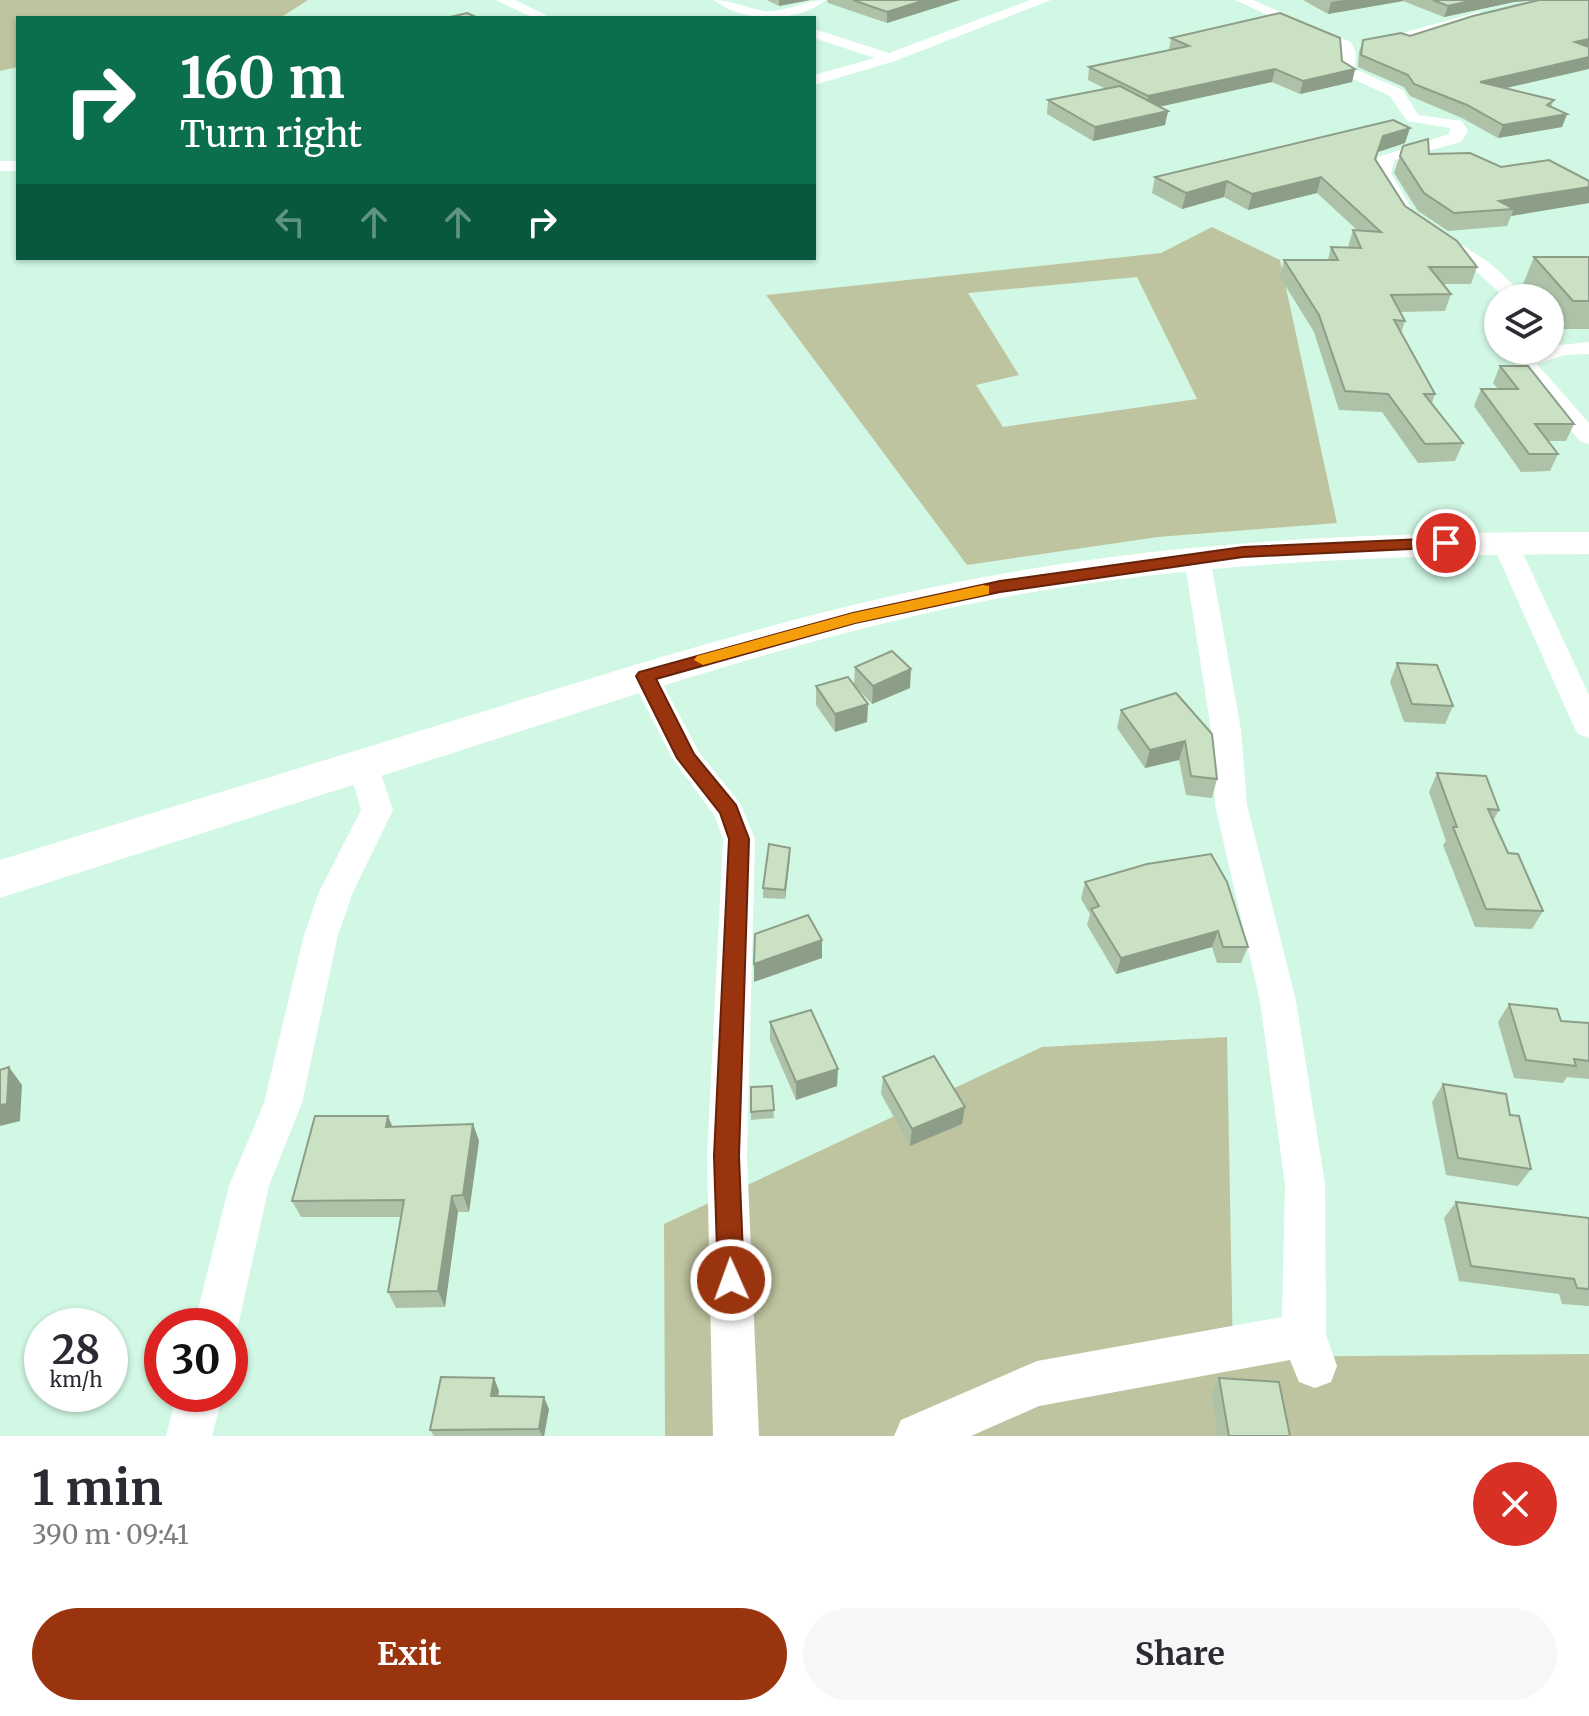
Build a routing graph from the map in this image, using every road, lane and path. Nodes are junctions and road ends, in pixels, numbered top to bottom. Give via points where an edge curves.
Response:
1 (503, 0) edge
2 (721, 0) edge
3 (819, 0) edge
4 (1044, 0) edge
5 (1242, 0) edge
6 (1501, 11) edge
7 (540, 16) edge
8 (769, 16) edge
9 (775, 16) edge
10 (816, 34) edge
11 (1346, 45) junction
12 (890, 58) junction
13 (816, 79) edge
14 (1502, 284) edge
15 (1564, 343) edge
16 (1589, 348) edge
17 (1526, 364) edge
18 (1589, 437) edge
19 (1505, 543) junction
20 (1589, 543) edge
21 (1197, 557) junction
22 (645, 676) junction
23 (1589, 727) edge
24 (364, 764) junction
25 (0, 879) edge
26 (220, 1308) edge
27 (195, 1412) edge
28 (189, 1436) edge
29 (736, 1436) edge
30 (917, 1436) edge

1 - 7 street
2 - 8 street
3 - 9 street
4 - 12 street
5 - 11 street
6 - 11 street via 1371,44
10 - 12 street
11 - 14 street via 1351,75 1397,93 1402,110 1417,121 1456,124 1460,131 1455,138 1387,157 1382,173 1416,221
12 - 13 street
15 - 16 street
17 - 18 street
19 - 20 main road
19 - 21 main road
19 - 23 street
21 - 22 main road via 1000,586
21 - 30 street via 1226,730 1231,805 1278,1001 1305,1184 1310,1350 1037,1384
22 - 24 main road
22 - 29 street via 687,758 729,811 739,839 727,1156
24 - 25 main road
24 - 26 street via 377,810 321,935 283,1103 249,1186
27 - 28 street

